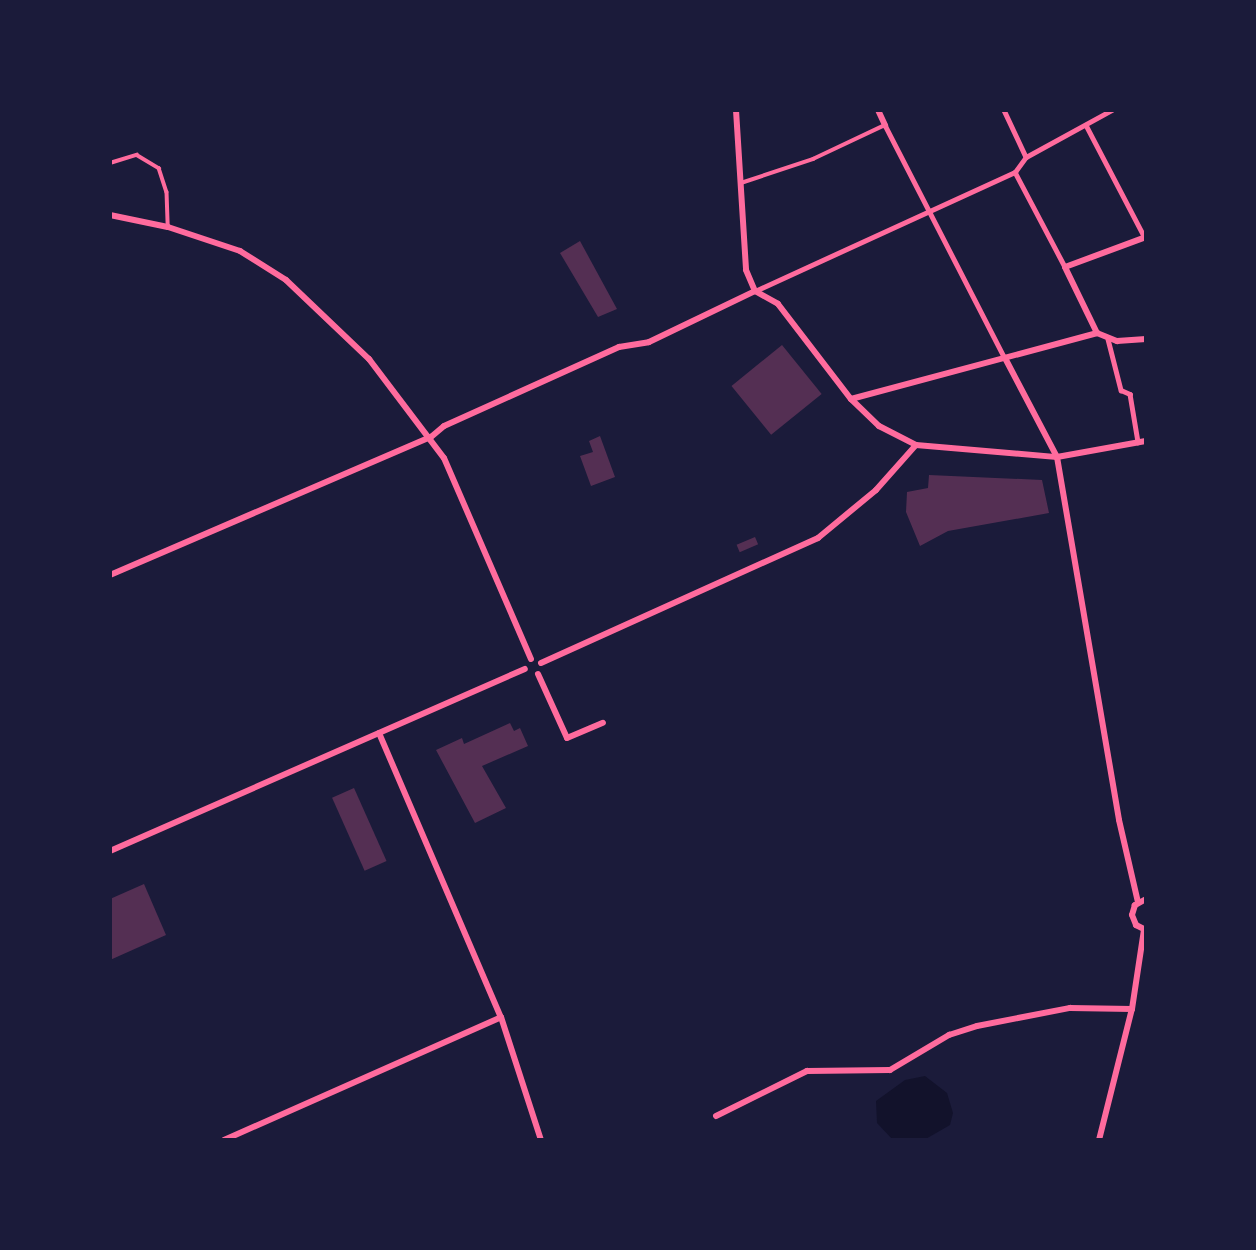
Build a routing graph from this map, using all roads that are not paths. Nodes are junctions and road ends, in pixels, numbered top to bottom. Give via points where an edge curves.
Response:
1 (736, 110) edge
2 (878, 110) edge
3 (1004, 110) edge
4 (1112, 110) edge
5 (885, 125) junction
6 (1086, 125) junction
7 (1026, 157) junction
8 (110, 163) edge
9 (1015, 172) junction
10 (739, 183) junction
11 (927, 212) junction
12 (110, 215) edge
13 (168, 227) junction
14 (1145, 237) edge
15 (1065, 267) junction
16 (755, 291) junction
17 (1097, 333) junction
18 (1108, 339) junction
19 (1146, 339) edge
20 (1004, 358) junction
21 (851, 399) junction
22 (431, 437) junction
23 (1146, 441) edge
24 (1138, 443) junction
25 (915, 445) junction
26 (1057, 457) junction
27 (110, 575) edge
28 (531, 659) junction
29 (541, 663) junction
30 (525, 669) junction
31 (538, 674) junction
32 (603, 723) dead end
33 (379, 733) junction
34 (110, 851) edge
35 (1142, 901) edge
36 (1145, 930) edge
37 (1132, 1009) junction
38 (501, 1017) junction
39 (716, 1116) dead end
40 (224, 1140) edge
41 (541, 1140) edge
42 (1100, 1140) edge

1 - 10 street
2 - 5 street
3 - 7 street
4 - 6 street
5 - 10 lane via 813,159
5 - 11 street
6 - 7 street
6 - 14 street
7 - 9 street
8 - 13 lane via 137,155 159,168 167,192
9 - 11 street
9 - 15 street
10 - 16 street via 746,270
11 - 16 street
11 - 20 street
12 - 13 street
13 - 22 street via 240,251 286,280 369,359
14 - 15 street
15 - 17 street
16 - 21 street via 778,304
16 - 22 street via 649,342 619,347 567,370 444,426
17 - 18 street
17 - 20 street
18 - 19 street
18 - 24 street via 1121,390 1130,394
20 - 21 street
20 - 26 street
21 - 25 street via 879,426
22 - 27 street
22 - 28 street
23 - 24 street
24 - 26 street
25 - 26 street
25 - 29 street via 876,491 818,538
26 - 35 street via 1119,820
28 - 29 street
28 - 30 street
29 - 31 street
30 - 31 street
30 - 33 street
31 - 32 street via 567,738
33 - 34 street
33 - 38 street
35 - 36 street via 1133,920
36 - 37 street
37 - 39 street via 1070,1008 977,1026 949,1035 890,1070 807,1071
37 - 42 street
38 - 40 street
38 - 41 street

